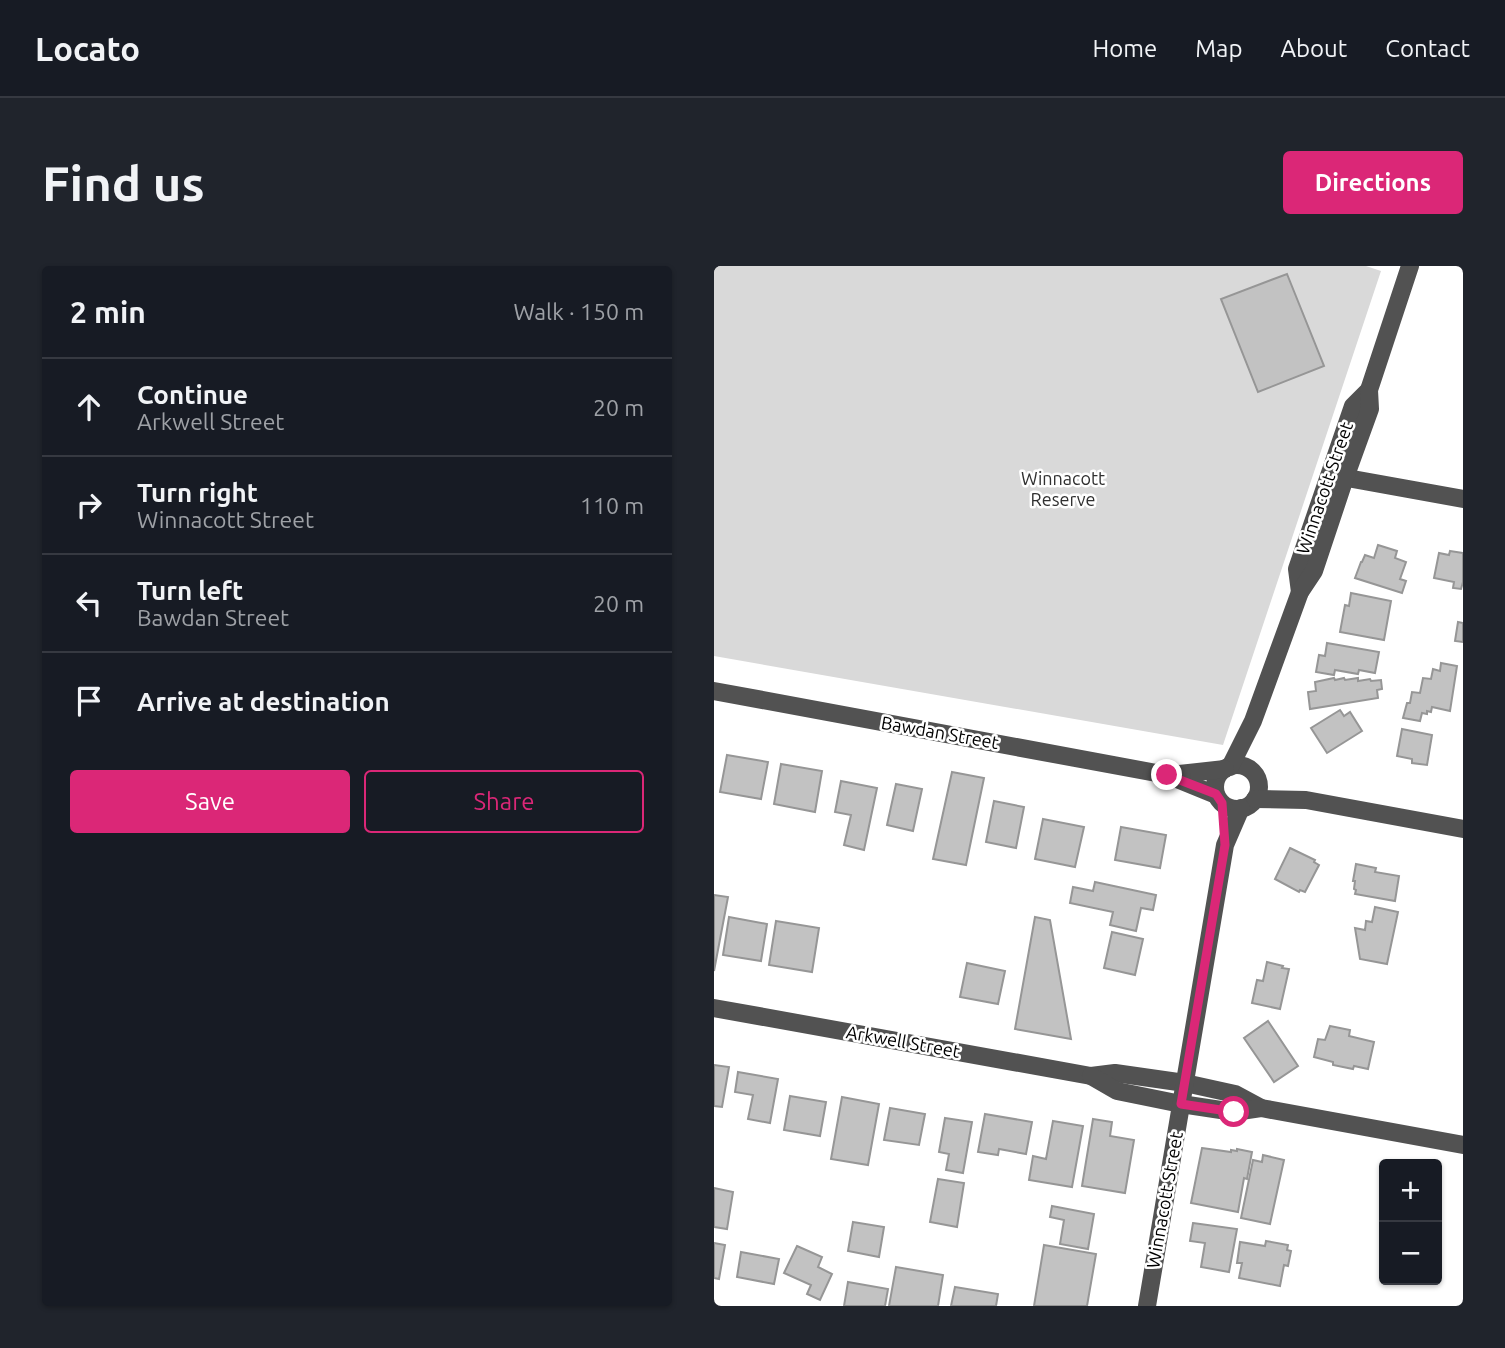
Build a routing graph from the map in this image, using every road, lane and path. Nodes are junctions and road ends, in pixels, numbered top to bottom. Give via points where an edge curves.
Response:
1 (1410, 266) edge
2 (1337, 477) junction
3 (1463, 499) edge
4 (714, 691) edge
5 (1253, 721) junction
6 (1228, 768) junction
7 (1167, 775) junction
8 (1254, 776) junction
9 (1219, 799) junction
10 (1306, 800) junction
11 (1248, 804) junction
12 (1463, 829) edge
13 (1225, 845) junction
14 (714, 1008) edge
15 (1091, 1076) junction
16 (1185, 1083) junction
17 (1181, 1104) junction
18 (1261, 1108) junction
19 (1463, 1145) edge
20 (1147, 1306) edge

1 - 2 street, Winnacott Street via 1369,390 1370,409
2 - 3 street
2 - 5 street, Winnacott Street via 1314,571 1300,592
4 - 7 street, Bawdan Street
5 - 6 street, Winnacott Street
5 - 8 street, Winnacott Street
6 - 7 street, Bawdan Street
6 - 8 street via 1242,766
6 - 9 street via 1217,778
7 - 9 street, Bawdan Street
8 - 10 street
8 - 11 street via 1258,790
9 - 11 street via 1232,808
9 - 13 street, Winnacott Street
10 - 11 street
10 - 12 street
11 - 13 street, Winnacott Street
13 - 16 street, Winnacott Street
14 - 15 street, Arkwell Street
15 - 16 street, Arkwell Street via 1115,1073
15 - 17 street, Arkwell Street via 1117,1091
16 - 17 street, Winnacott Street
16 - 18 street, Arkwell Street via 1235,1094
17 - 18 street, Arkwell Street via 1234,1112
17 - 20 street, Winnacott Street
18 - 19 street, Arkwell Street

